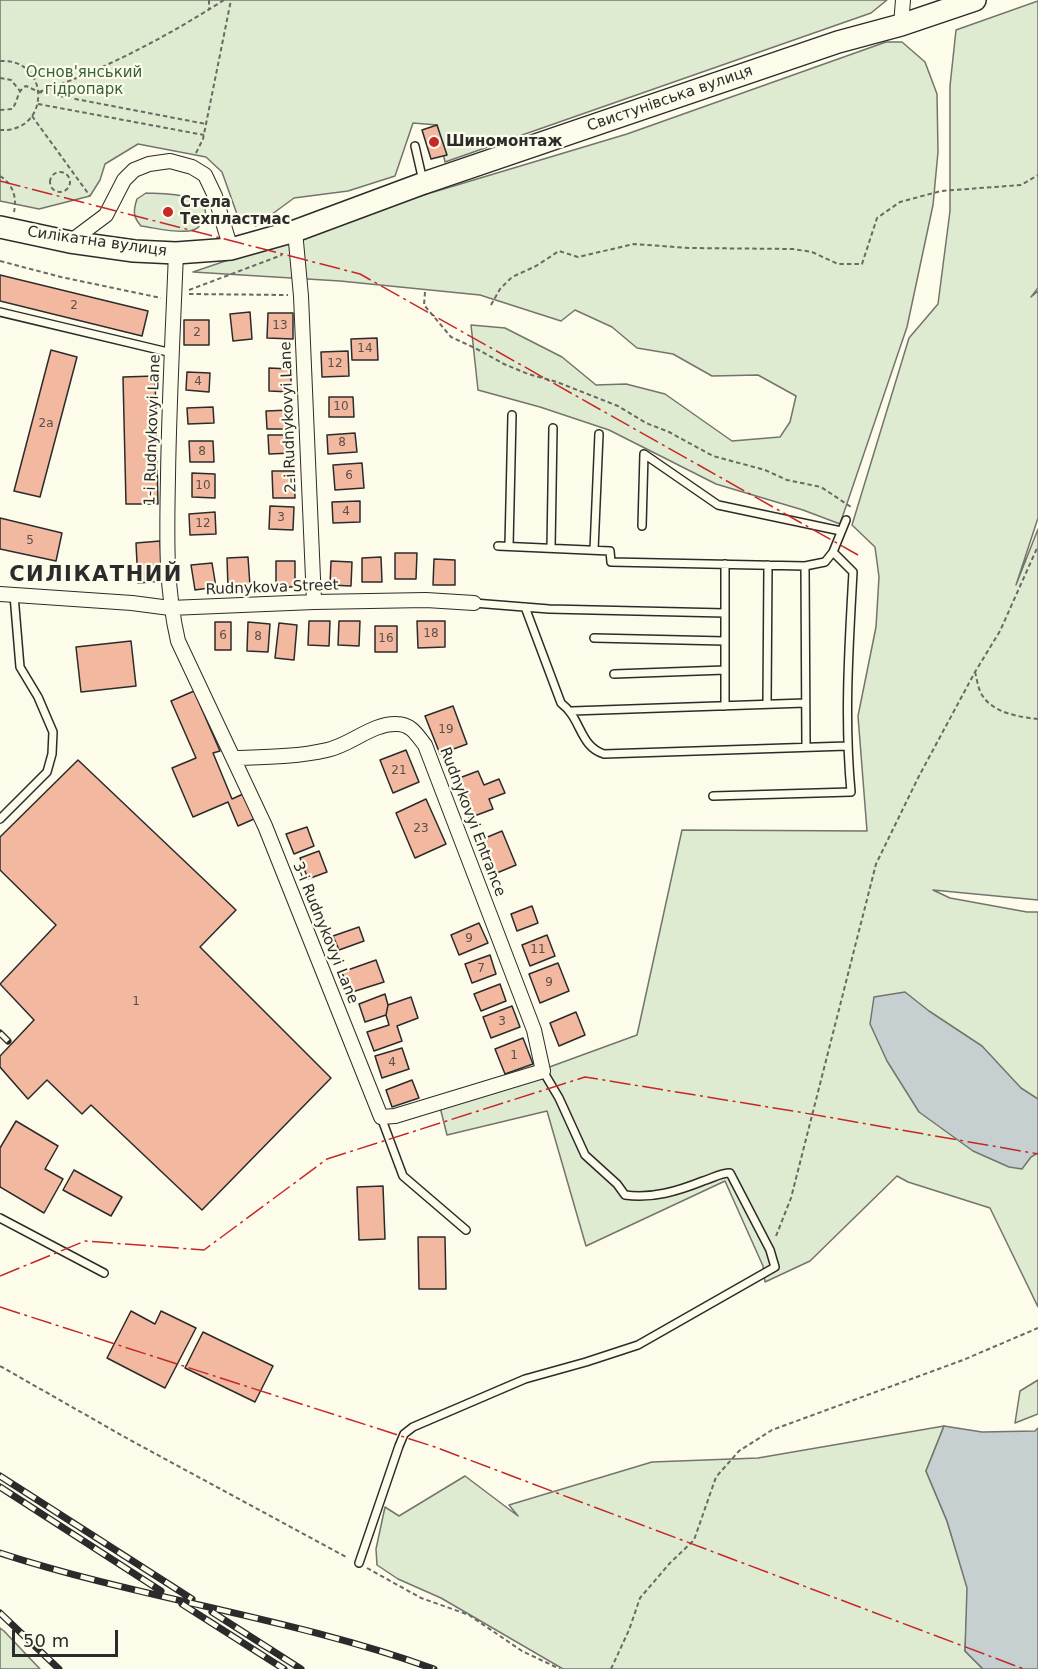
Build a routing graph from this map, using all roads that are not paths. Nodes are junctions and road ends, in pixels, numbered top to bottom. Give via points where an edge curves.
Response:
1 (903, 0) edge
2 (975, 0) edge
3 (901, 25) junction
4 (415, 146) dead end
5 (424, 183) junction
6 (7, 221) edge
7 (296, 240) junction
8 (70, 242) junction
9 (231, 249) junction
10 (176, 254) junction
11 (0, 312) edge
12 (172, 353) junction
13 (512, 415) dead end
14 (553, 428) dead end
15 (599, 435) dead end
16 (846, 520) dead end
17 (642, 526) dead end
18 (842, 531) junction
19 (498, 546) dead end
20 (508, 546) junction
21 (551, 548) junction
22 (594, 550) junction
23 (833, 552) junction
24 (725, 564) junction
25 (768, 565) junction
26 (805, 566) junction
27 (0, 594) edge
28 (15, 595) junction
29 (314, 602) junction
30 (474, 603) joint
31 (525, 607) junction
32 (170, 608) junction
33 (725, 613) junction
34 (594, 638) dead end
35 (725, 641) junction
36 (725, 670) junction
37 (614, 674) dead end
38 (767, 703) junction
39 (805, 703) junction
40 (725, 706) junction
41 (572, 711) junction
42 (847, 746) junction
43 (806, 747) junction
44 (234, 758) junction
45 (713, 796) dead end
46 (0, 819) edge
47 (543, 1071) junction
48 (381, 1117) junction
49 (0, 1218) edge
50 (466, 1230) dead end
51 (104, 1273) dead end
52 (359, 1563) road end

1 - 3 street
2 - 3 main road, Свистунівська вулиця
3 - 5 main road, Свистунівська вулиця via 838,42
4 - 5 lane
5 - 7 main road, Свистунівська вулиця
6 - 8 main road, Силікатна вулиця
7 - 9 main road, Свистунівська вулиця
7 - 29 street, 2-i Rudnykovyi Lane
8 - 9 street via 105,215 134,170 170,161 205,175
8 - 10 main road, Силікатна вулиця
9 - 10 main road, Силікатна вулиця
10 - 12 street, 1-i Rudnykovyi Lane
11 - 12 lane
12 - 32 street, 1-i Rudnykovyi Lane via 167,556
13 - 20 lane
14 - 21 lane
15 - 22 lane
16 - 18 lane
17 - 18 lane via 644,454 718,505
18 - 23 lane
19 - 20 lane
20 - 21 lane
21 - 22 lane
22 - 24 lane via 610,551 611,562
23 - 26 lane via 825,562
23 - 42 lane via 853,572
24 - 25 lane
24 - 33 lane
25 - 26 lane
25 - 38 lane
26 - 39 lane
27 - 28 street, Rudnykova Street
28 - 32 street, Rudnykova Street
28 - 46 lane via 20,667 53,732 52,754 47,772
29 - 30 street, Rudnykova Street
29 - 32 street, Rudnykova Street
30 - 31 lane
31 - 33 lane
31 - 41 lane via 561,703
32 - 44 street, 3-i Rudnykovyi Lane via 178,641
33 - 35 lane
34 - 35 lane
35 - 36 lane
36 - 37 lane
36 - 40 lane
38 - 39 lane
38 - 40 lane
39 - 43 lane
40 - 41 lane
41 - 43 lane via 594,751 604,754
42 - 43 lane
42 - 45 lane via 851,792
44 - 47 street, Rudnykovyi Entrance via 330,750 395,724 416,733 425,746 534,1030
44 - 48 street, 3-i Rudnykovyi Lane
47 - 48 street via 396,1116
47 - 52 lane via 585,1155 625,1195 667,1193 730,1173 775,1267 638,1345 525,1379 413,1426 399,1446
48 - 50 lane via 403,1176
49 - 51 lane

